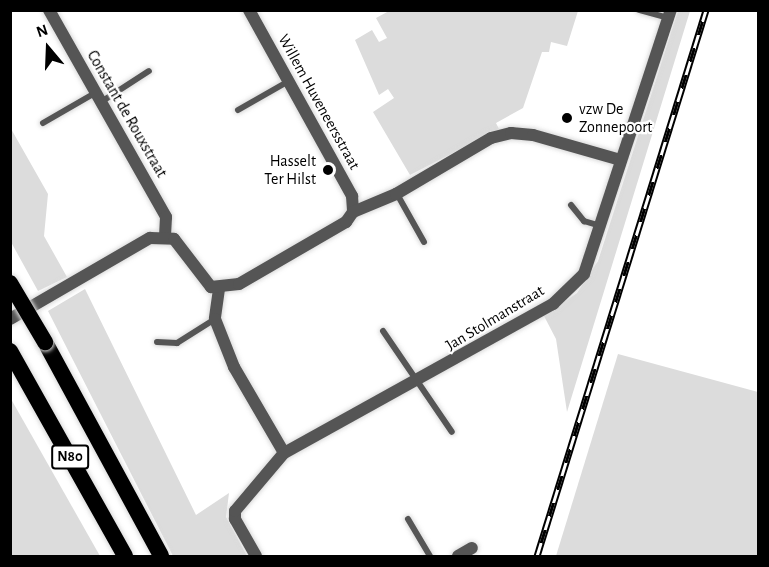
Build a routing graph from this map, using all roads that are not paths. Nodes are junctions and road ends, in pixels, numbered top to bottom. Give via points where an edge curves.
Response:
1 (49, 10) edge
2 (249, 10) edge
3 (639, 10) edge
4 (669, 14) edge
5 (150, 71) dead end
6 (287, 82) junction
7 (98, 97) junction
8 (238, 110) dead end
9 (43, 123) dead end
10 (621, 160) junction
11 (396, 194) junction
12 (571, 205) dead end
13 (353, 212) junction
14 (600, 226) junction
15 (165, 236) junction
16 (424, 242) dead end
17 (10, 283) edge
18 (219, 289) junction
19 (10, 319) edge
20 (216, 319) junction
21 (383, 332) dead end
22 (157, 342) dead end
23 (13, 354) edge
24 (417, 382) junction
25 (452, 432) dead end
26 (284, 453) junction
27 (408, 519) dead end
28 (472, 548) dead end
29 (125, 556) edge
30 (161, 556) edge
31 (256, 556) edge
32 (430, 556) edge
33 (458, 556) edge

1 - 7 street, Constant de Rouxstraat
2 - 6 street, Willem Huveneersstraat
3 - 4 lane
4 - 10 street, Jan Stolmanstraat
5 - 7 lane
6 - 8 lane
6 - 13 street, Willem Huveneersstraat via 352,196
7 - 9 lane
7 - 15 street, Constant de Rouxstraat via 166,217
10 - 11 street via 533,135 511,133 491,138
10 - 14 street, Jan Stolmanstraat
11 - 13 street
11 - 16 lane
12 - 14 lane via 584,221
13 - 18 street via 346,222 239,284
14 - 24 street, Jan Stolmanstraat via 584,274 568,291
15 - 18 street via 180,244 206,283
15 - 19 street via 150,238
17 - 30 highway, N80, bridge
18 - 20 street
20 - 22 lane via 177,343
20 - 26 street via 234,367
21 - 24 lane
23 - 29 highway, N80
24 - 25 lane
24 - 26 street, Jan Stolmanstraat
26 - 31 street, Jan Stolmanstraat via 235,511
27 - 32 lane
28 - 33 street

